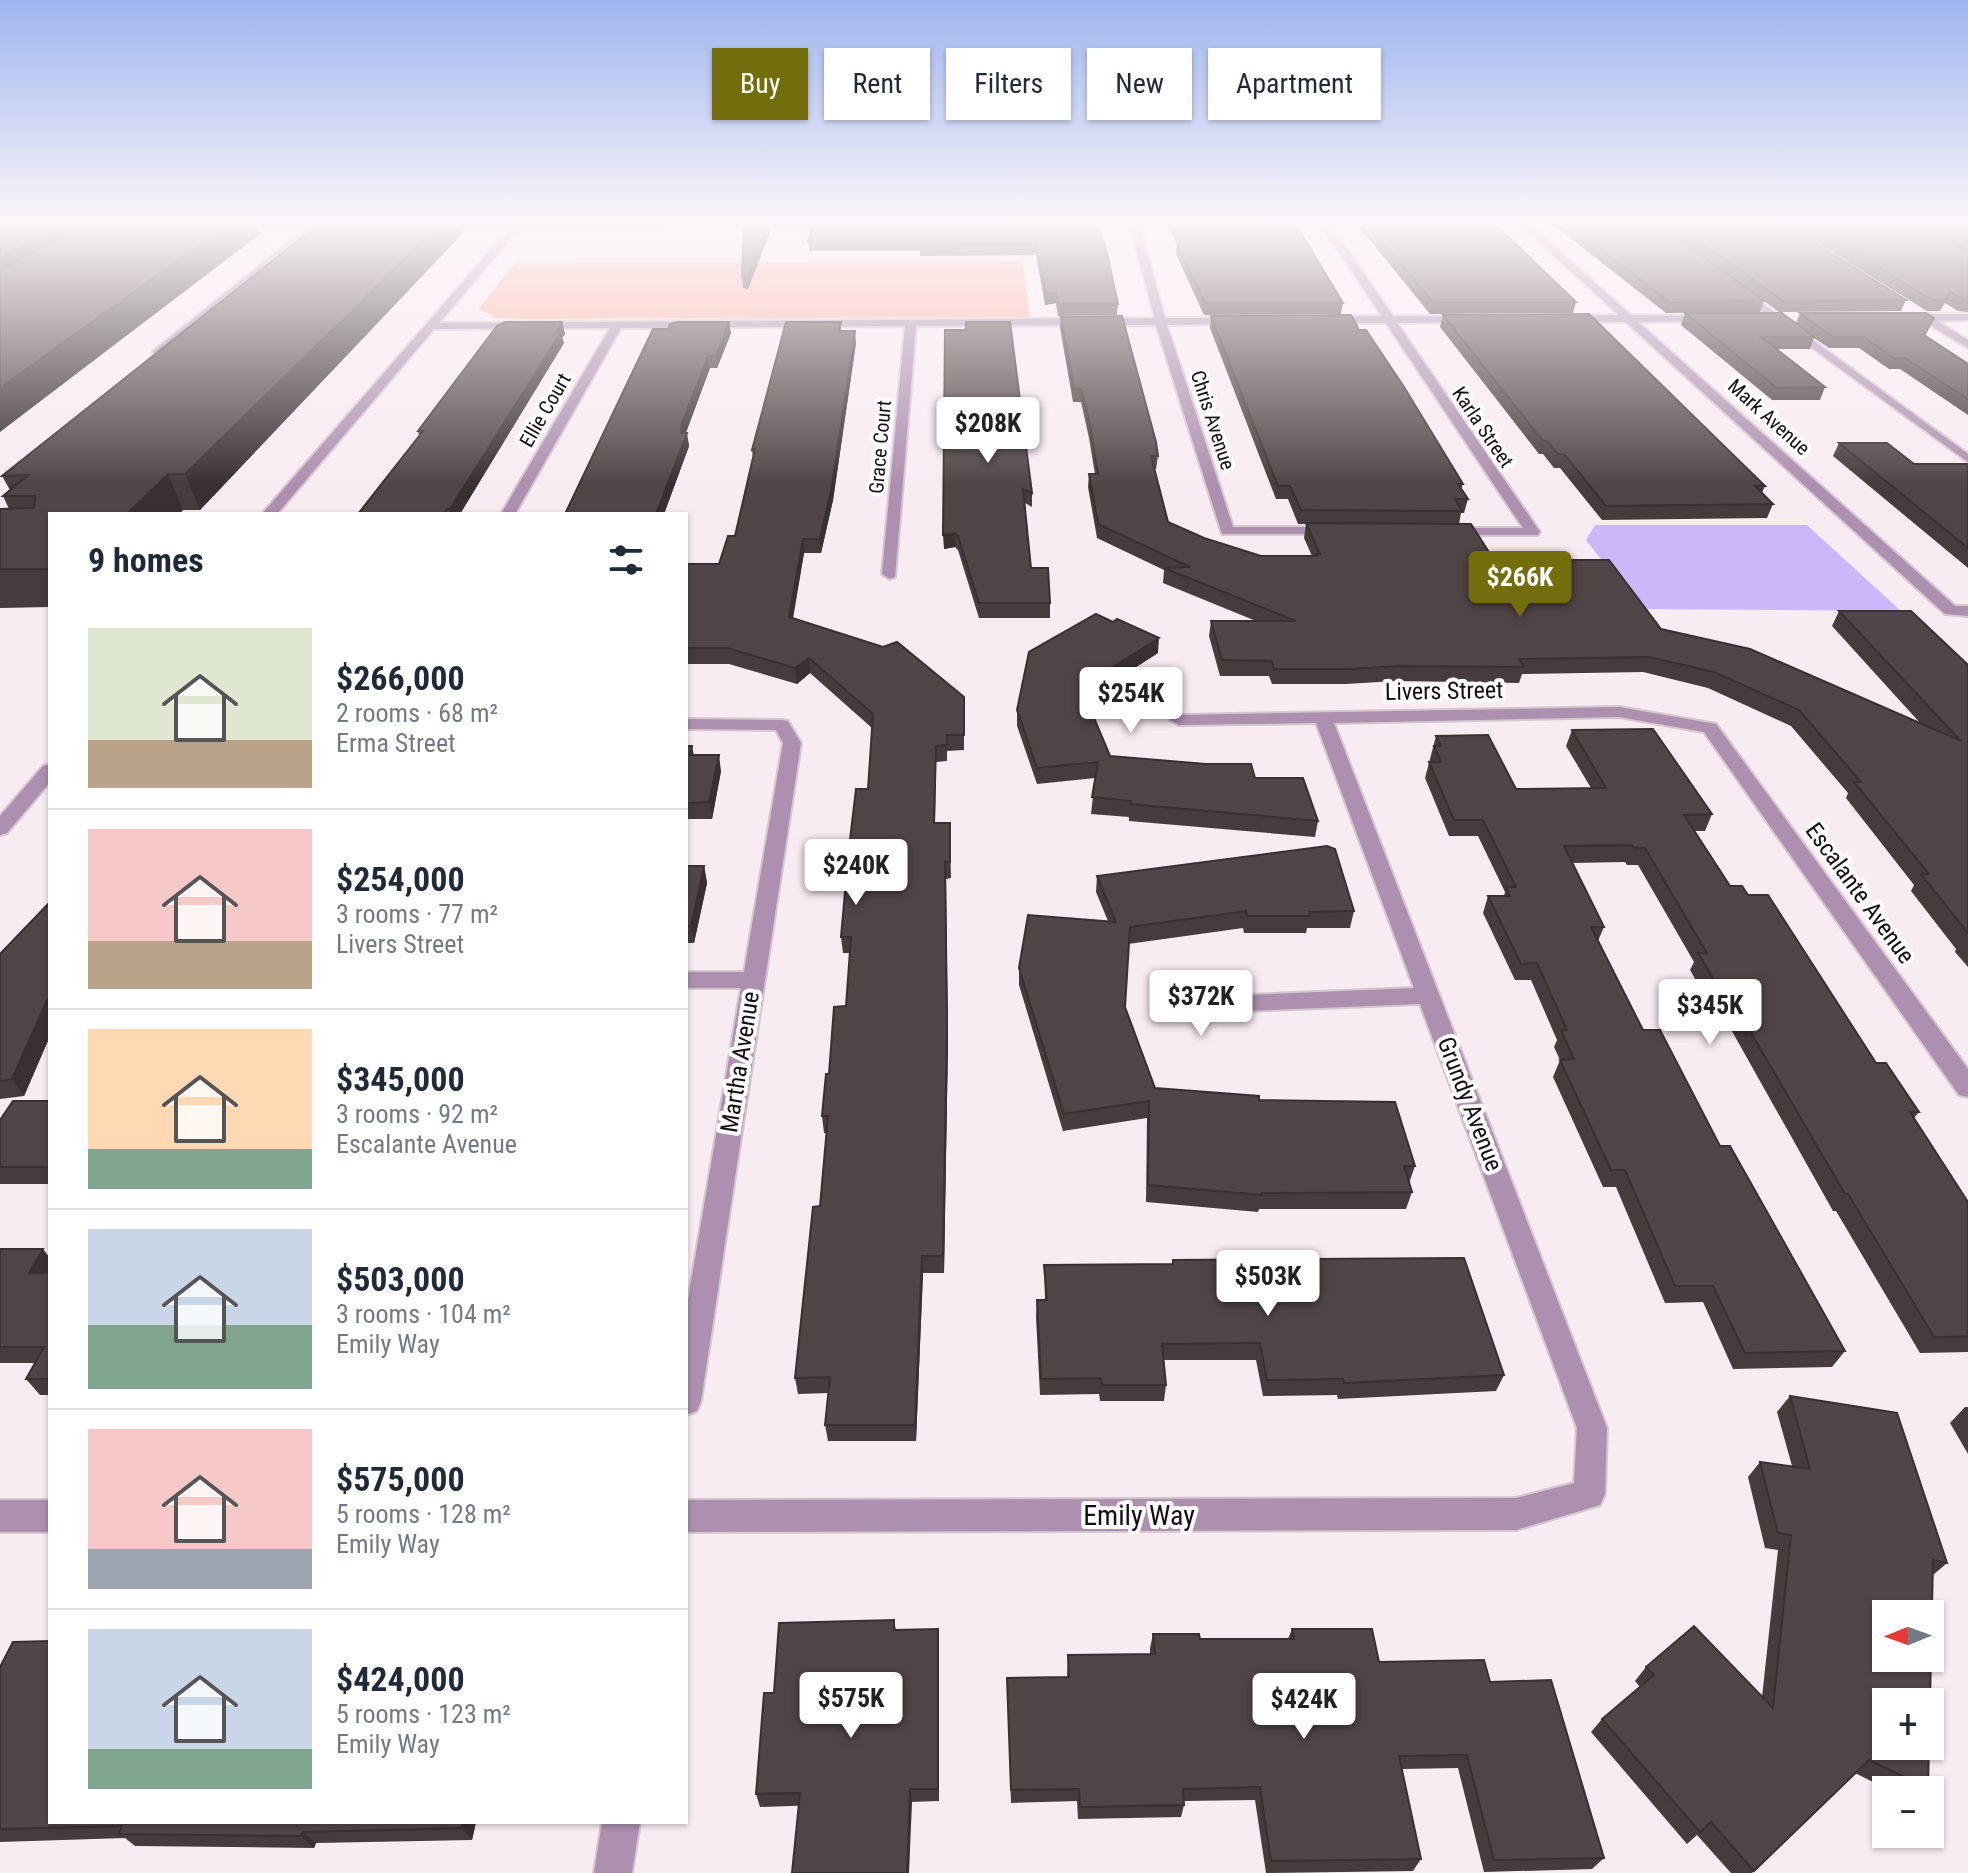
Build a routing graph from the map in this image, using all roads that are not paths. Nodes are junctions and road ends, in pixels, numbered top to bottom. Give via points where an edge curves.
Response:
1 (210, 310) edge
2 (443, 310) edge
3 (1158, 310) edge
4 (1383, 310) edge
5 (1620, 310) edge
6 (1767, 310) edge
7 (1914, 310) edge
8 (1925, 317) junction
9 (1968, 317) edge
10 (1628, 318) junction
11 (1718, 318) edge
12 (1747, 318) edge
13 (1777, 318) junction
14 (1792, 318) edge
15 (1899, 318) edge
16 (1483, 319) edge
17 (1545, 319) edge
18 (1319, 320) edge
19 (1389, 320) junction
20 (1245, 321) edge
21 (1161, 322) junction
22 (911, 323) junction
23 (617, 325) junction
24 (430, 326) junction
25 (1968, 345) edge
26 (146, 362) edge
27 (1968, 459) edge
28 (271, 512) edge
29 (509, 512) edge
30 (1349, 531) edge
31 (1426, 532) edge
32 (890, 574) dead end
33 (1963, 612) edge
34 (1323, 717) junction
35 (1179, 720) dead end
36 (688, 724) edge
37 (1710, 728) joint
38 (48, 772) edge
39 (0, 829) edge
40 (688, 980) edge
41 (753, 980) junction
42 (1429, 996) junction
43 (1221, 1004) dead end
44 (1959, 1064) edge
45 (1968, 1088) edge
46 (688, 1388) edge
47 (1589, 1494) joint
48 (0, 1516) edge
49 (48, 1516) edge
50 (688, 1516) edge
51 (621, 1824) edge
52 (613, 1873) edge

1 - 26 street
2 - 24 street
3 - 21 street, Chris Avenue
4 - 19 street, Karla Street
5 - 10 street, Mark Avenue
6 - 13 lane
7 - 8 street
8 - 9 street
8 - 15 street
8 - 25 street
10 - 11 street
10 - 17 street
10 - 33 street, Mark Avenue
12 - 13 street
13 - 14 street
13 - 27 lane
16 - 19 street
18 - 19 street
19 - 31 street, Karla Street via 1533,532
20 - 21 street
21 - 22 street
21 - 30 street, Chris Avenue via 1227,531
22 - 23 street
22 - 32 street, Grace Court
23 - 24 street
23 - 29 street, Ellie Court
24 - 28 street
34 - 35 street, Livers Street
34 - 37 street, Livers Street via 1619,712
34 - 42 street, Grundy Avenue
36 - 41 street, Martha Avenue via 782,725 792,743
37 - 44 street, Escalante Avenue
38 - 39 street
40 - 41 street
41 - 46 street, Martha Avenue
42 - 43 street
42 - 47 street, Grundy Avenue via 1592,1428
44 - 45 street, Escalante Avenue
47 - 50 street, Emily Way via 1516,1514
48 - 49 street
51 - 52 street

